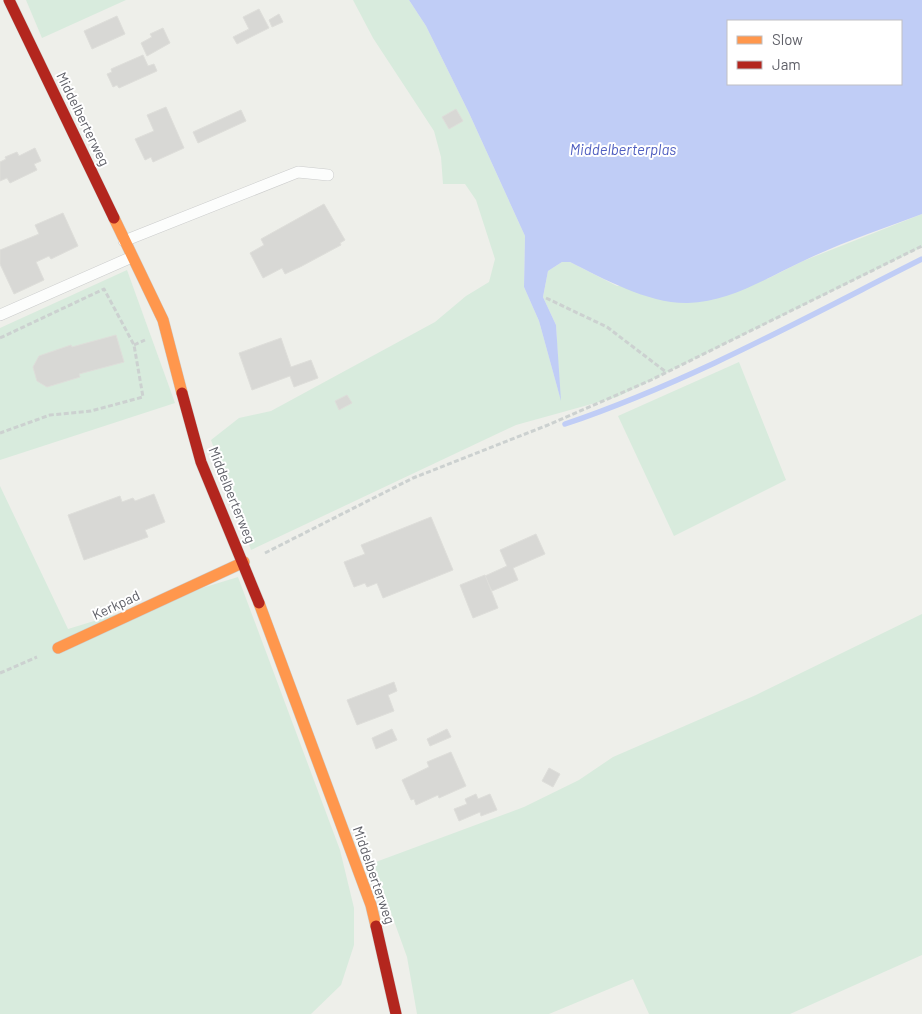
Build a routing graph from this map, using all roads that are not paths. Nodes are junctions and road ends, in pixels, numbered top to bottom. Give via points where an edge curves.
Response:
1 (10, 0) edge
2 (328, 175) dead end
3 (124, 241) junction
4 (132, 257) junction
5 (0, 315) edge
6 (244, 562) junction
7 (58, 648) road end
8 (396, 1014) edge

1 - 3 street, Middelberterweg
2 - 3 lane via 298,172
3 - 4 street, Middelberterweg
4 - 5 lane
4 - 6 street, Middelberterweg via 163,320 200,462
6 - 7 street, Kerkpad
6 - 8 street, Middelberterweg via 370,905

